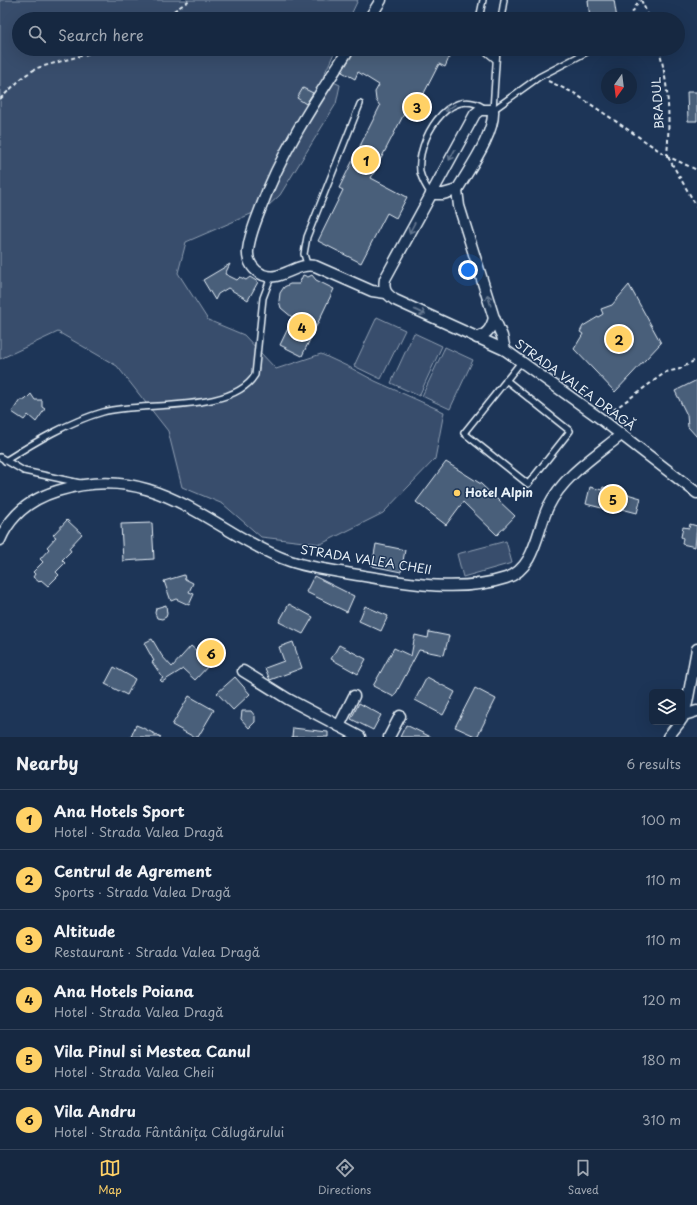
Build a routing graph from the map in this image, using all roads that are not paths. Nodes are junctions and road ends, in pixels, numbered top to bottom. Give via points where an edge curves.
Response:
1 (381, 0) edge
2 (484, 0) edge
3 (504, 0) edge
4 (373, 12) edge
5 (481, 12) edge
6 (502, 12) edge
7 (344, 56) edge
8 (491, 56) edge
9 (496, 56) edge
10 (579, 56) edge
11 (496, 60) junction
12 (360, 104) dead end
13 (489, 109) junction
14 (457, 190) junction
15 (431, 194) junction
16 (307, 264) junction
17 (271, 277) junction
18 (386, 293) junction
19 (494, 318) junction
20 (477, 338) junction
21 (505, 350) junction
22 (521, 362) junction
23 (506, 380) junction
24 (621, 435) junction
25 (0, 457) edge
26 (5, 461) junction
27 (87, 485) junction
28 (697, 493) edge
29 (0, 540) edge
30 (697, 649) edge
31 (243, 671) dead end
32 (354, 696) dead end
33 (685, 704) edge
34 (697, 711) edge
35 (400, 716) dead end
36 (685, 717) edge
37 (677, 725) edge
38 (339, 726) junction
39 (360, 737) edge
40 (389, 737) edge
41 (668, 737) edge

1 - 4 street
2 - 5 lane
3 - 6 lane
7 - 17 street via 298,128 270,183 252,233 248,252 252,266 263,275
8 - 11 lane
9 - 11 lane
10 - 13 lane
11 - 13 lane
12 - 16 lane via 307,237 304,254
13 - 14 street via 494,120 490,132
13 -> 15 street via 475,114
13 -> 15 lane via 463,102 450,106 435,123 427,137 420,171
14 - 15 street
19 -> 14 street via 459,206
15 -> 18 street via 385,279
16 - 17 street
16 - 18 street, STRADA VALEA DRAGĂ via 372,291
17 - 26 lane via 263,298 254,375 250,383 240,390 207,401 127,407 102,412 44,438
18 -> 20 street, STRADA VALEA DRAGĂ
19 - 20 street via 490,330
19 - 21 street
20 - 21 street, STRADA VALEA DRAGĂ
21 - 22 street, STRADA VALEA DRAGĂ
22 - 23 lane
22 - 24 street, STRADA VALEA DRAGĂ
23 - 23 lane via 464,433 528,484 570,431
24 - 27 street, STRADA VALEA CHEII via 581,467 560,490 548,506 529,557 517,573 507,578 470,584 415,583 296,563 255,546 194,510 156,492 126,484
24 - 28 street, STRADA VALEA DRAGĂ
25 - 26 lane
26 - 27 lane via 24,471
27 - 29 street, STRADA VALEA CHEII via 67,488 33,501 21,509
30 - 33 street
31 - 38 street
32 - 38 street
34 - 36 street
35 - 40 street
37 - 41 street
38 - 39 street

